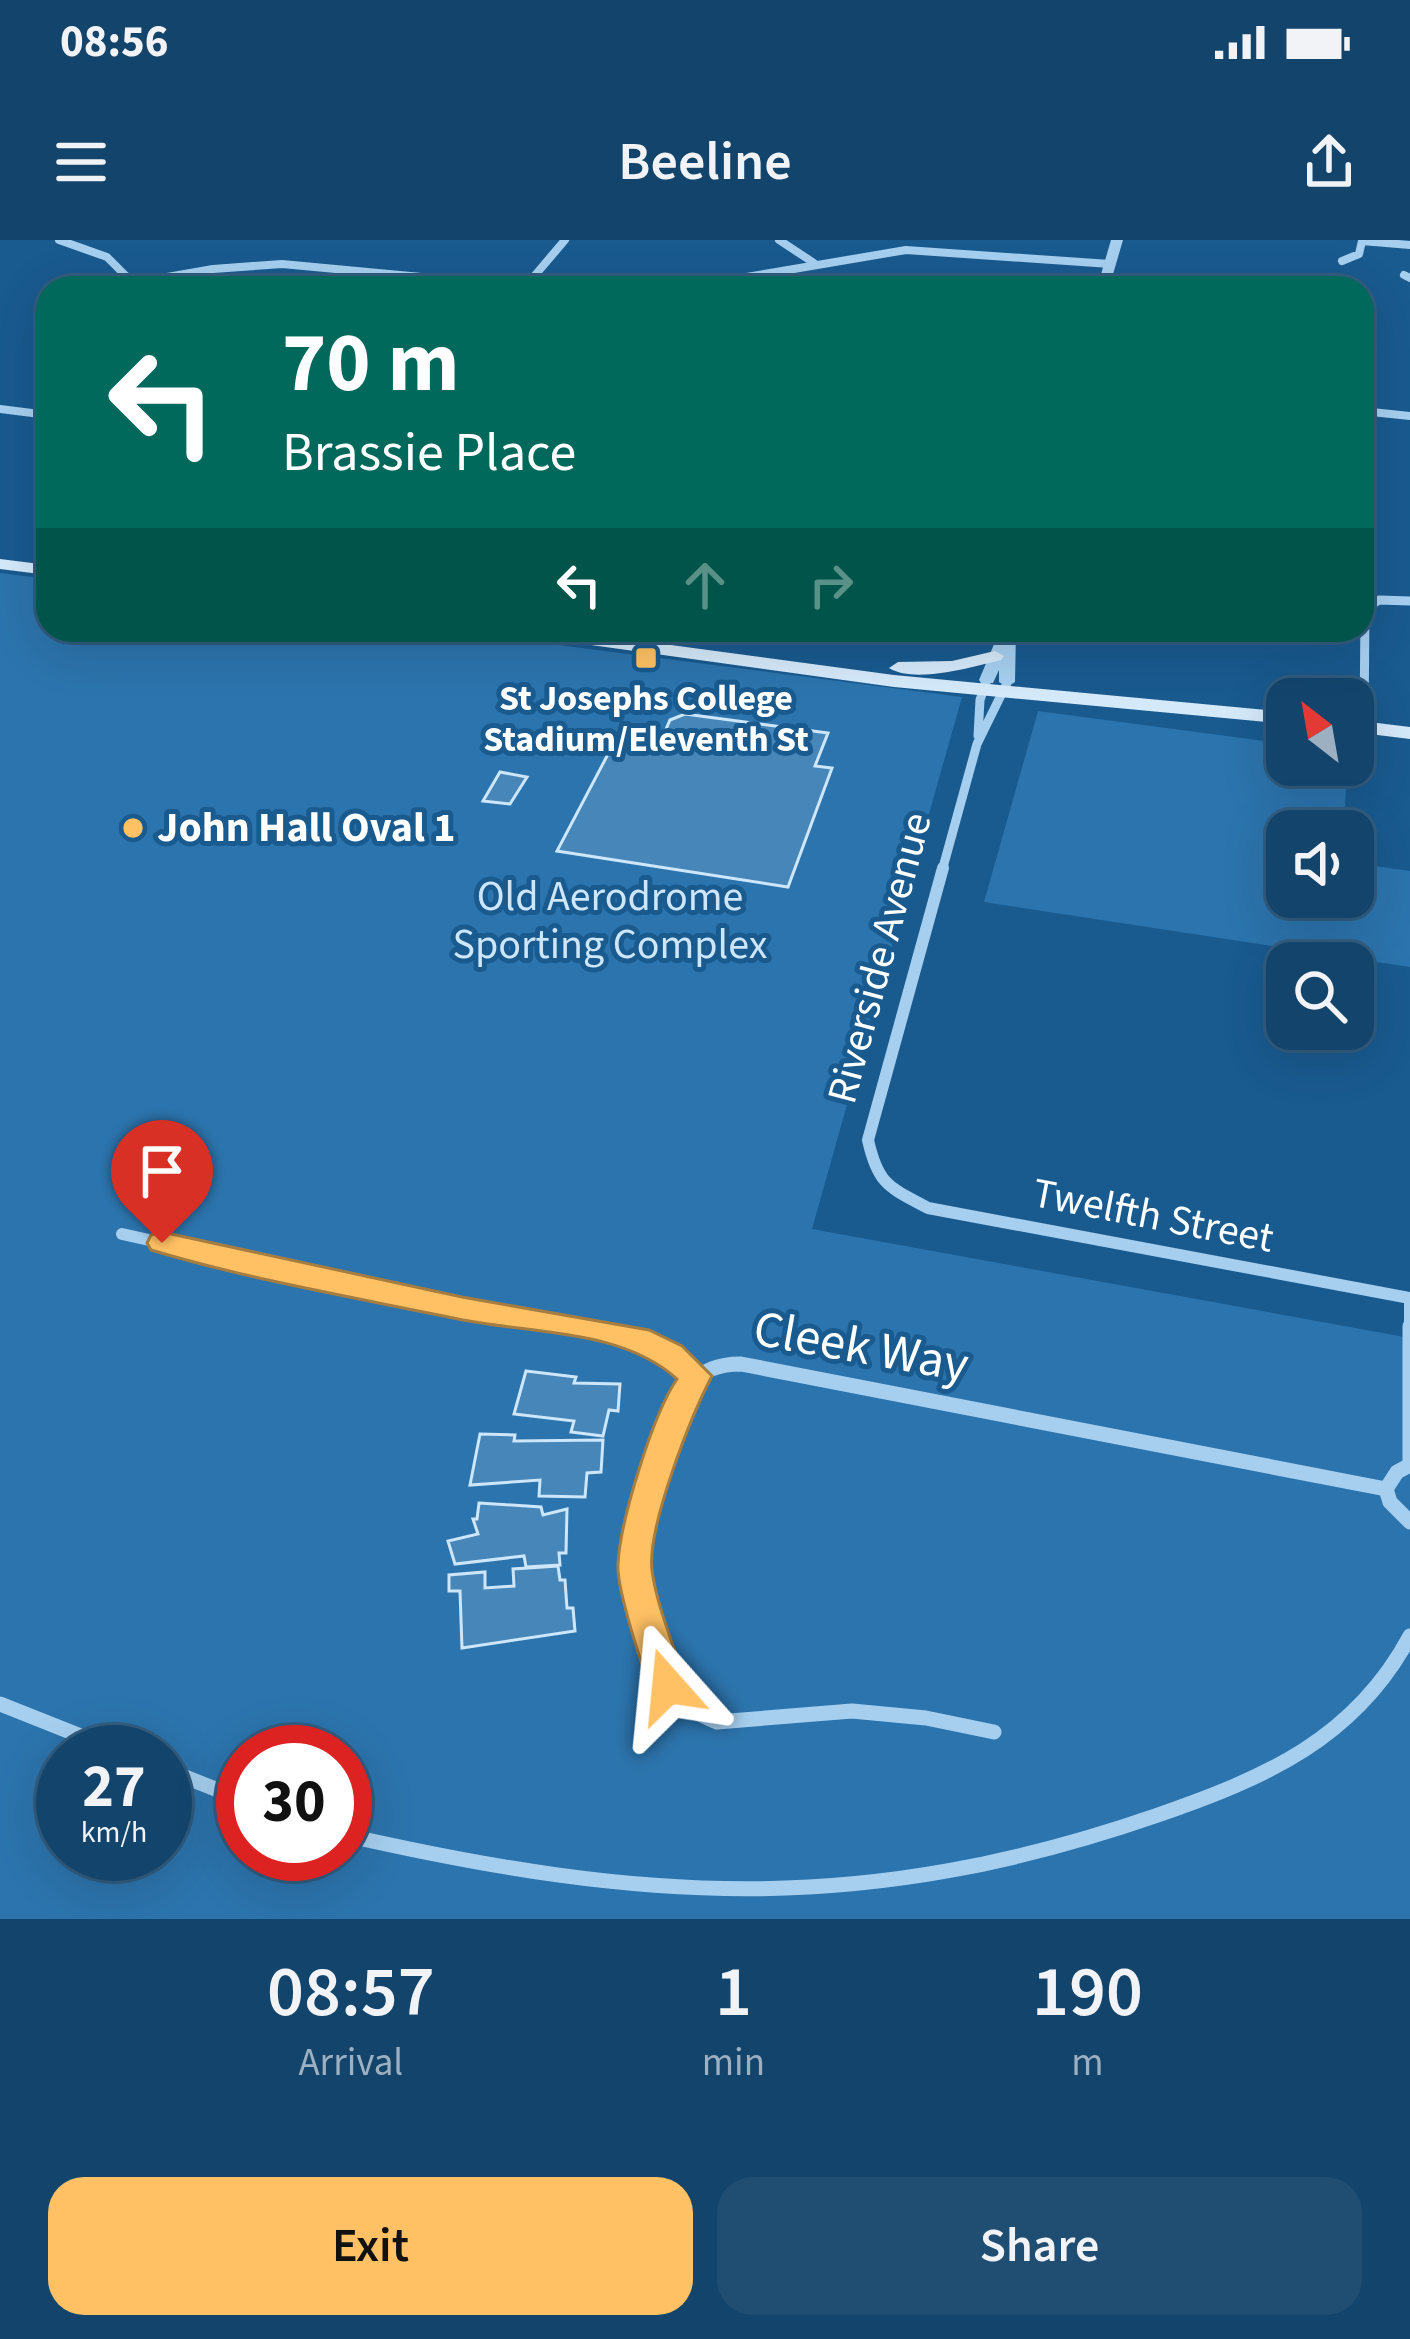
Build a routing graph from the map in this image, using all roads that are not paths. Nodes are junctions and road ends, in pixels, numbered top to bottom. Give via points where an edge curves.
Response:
1 (59, 240) edge
2 (565, 240) edge
3 (779, 240) edge
4 (1117, 240) edge
5 (1410, 244) edge
6 (1342, 261) dead end
7 (814, 263) junction
8 (1109, 266) junction
9 (126, 276) edge
10 (192, 276) edge
11 (411, 276) edge
12 (534, 276) edge
13 (749, 276) edge
14 (1106, 276) edge
15 (0, 410) edge
16 (1374, 412) edge
17 (36, 414) edge
18 (1410, 416) edge
19 (0, 564) edge
20 (36, 568) edge
21 (1410, 601) edge
22 (1374, 603) edge
23 (649, 642) edge
24 (1002, 642) edge
25 (1005, 642) edge
26 (1363, 642) edge
27 (995, 656) junction
28 (795, 665) junction
29 (847, 669) junction
30 (1361, 678) edge
31 (995, 686) junction
32 (1266, 716) edge
33 (1374, 728) edge
34 (1410, 733) edge
35 (977, 744) junction
36 (888, 1187) joint
37 (122, 1234) dead end
38 (1410, 1298) edge
39 (696, 1376) junction
40 (1410, 1466) edge
41 (1386, 1489) junction
42 (1408, 1522) edge
43 (1410, 1636) edge
44 (0, 1704) edge
45 (53, 1725) edge
46 (994, 1732) dead end
47 (372, 1841) edge

1 - 9 street via 107,257
2 - 12 street
3 - 7 street
4 - 8 street
5 - 6 street via 1362,241 1359,254
7 - 8 street via 906,250
7 - 13 street
8 - 14 street
10 - 11 street via 260,264
15 - 17 street
16 - 18 street
19 - 20 main road
21 - 22 street
23 - 28 main road
24 - 27 street, Riverside Avenue
25 - 31 street, Riverside Avenue
26 - 30 street
27 - 29 main road via 952,667
27 - 31 street, Riverside Avenue
28 - 29 main road
28 - 31 main road
29 - 31 main road
31 - 32 main road
31 - 35 street, Riverside Avenue
31 - 35 street, Riverside Avenue
33 - 34 main road
35 - 36 street, Riverside Avenue via 868,1140 875,1172
36 - 38 street, Twelfth Street via 928,1208
37 - 39 street via 649,1342
38 - 40 street
39 - 41 street, Cleek Way via 740,1364
39 - 46 street, Cleek Way via 636,1547 637,1586 668,1686 717,1722 852,1711
40 - 41 street
41 - 42 street
43 - 47 street via 1363,1708 1264,1774 1110,1834 923,1881 740,1894 616,1889
44 - 45 street

